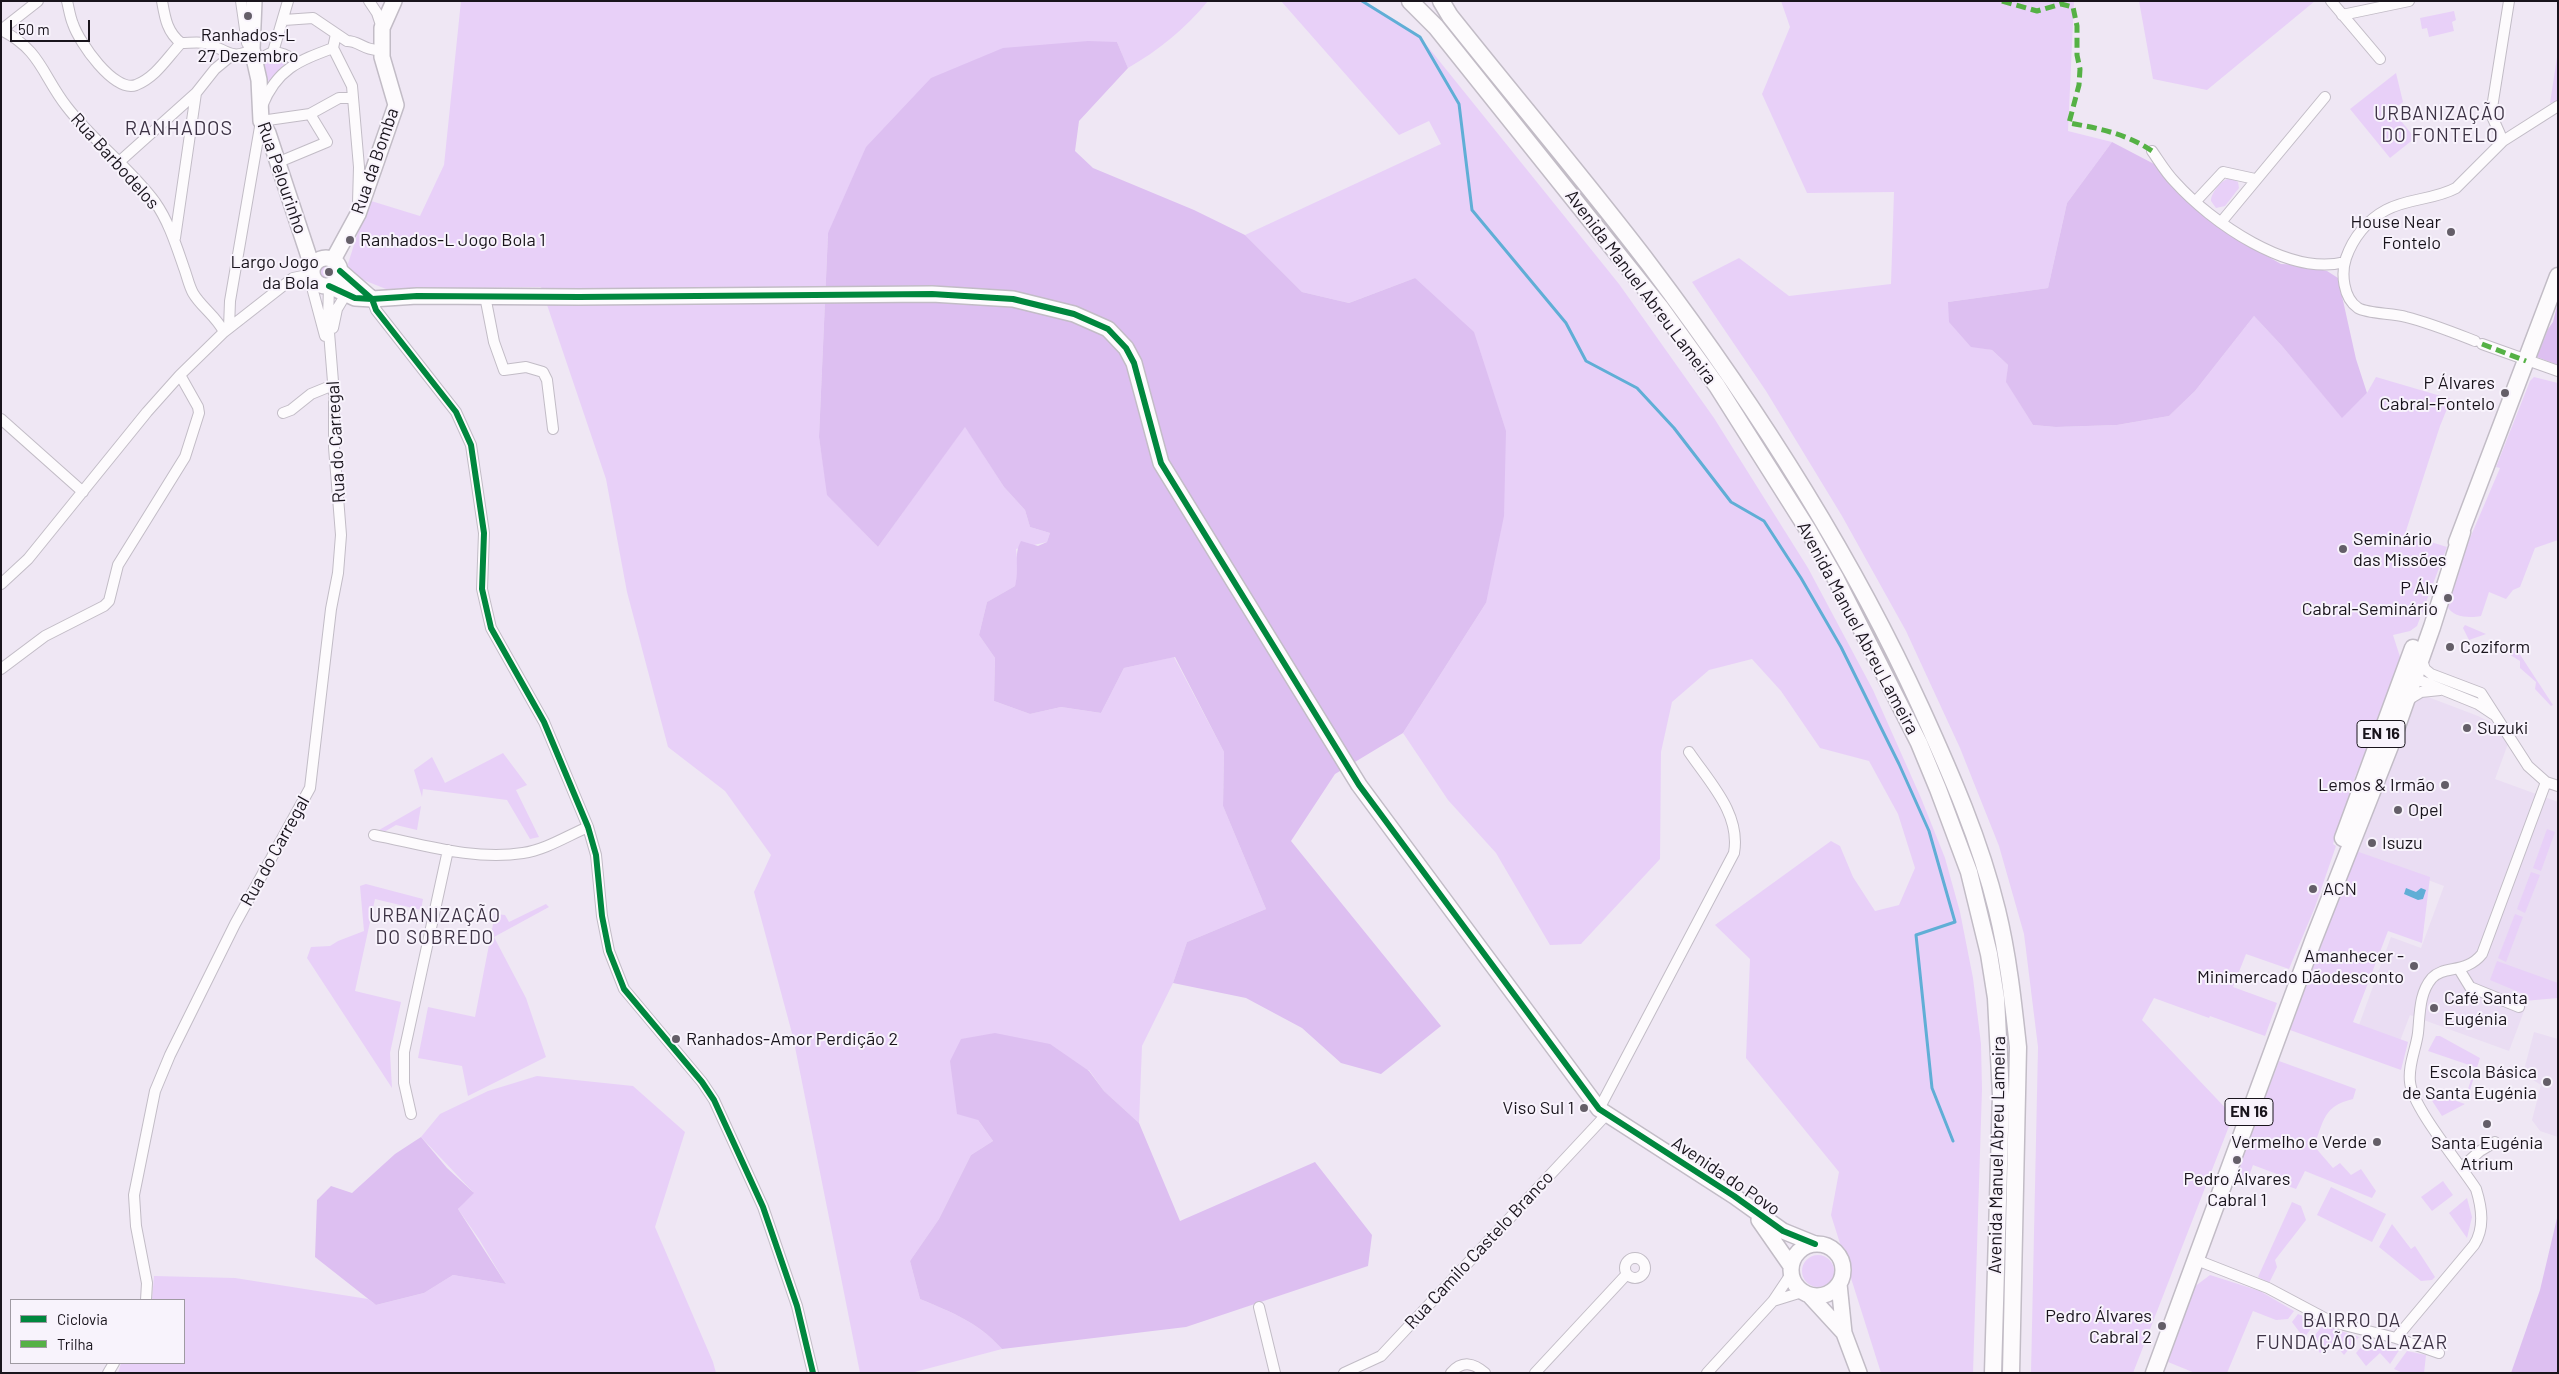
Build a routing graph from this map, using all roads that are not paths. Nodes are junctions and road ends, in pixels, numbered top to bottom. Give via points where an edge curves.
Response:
1 (38, 1) edge
2 (67, 1) edge
3 (162, 1) edge
4 (241, 1) edge
5 (254, 1) edge
6 (288, 1) edge
7 (369, 1) edge
8 (394, 1) edge
9 (1410, 1) edge
10 (1441, 1) edge
11 (2331, 1) edge
12 (2409, 1) edge
13 (2509, 1) edge
14 (2342, 15) junction
15 (284, 20) junction
16 (382, 28) junction
17 (1, 30) edge
18 (336, 34) junction
19 (181, 43) junction
20 (333, 48) junction
21 (252, 49) junction
22 (383, 50) junction
23 (273, 52) junction
24 (232, 55) junction
25 (2380, 59) dead end
26 (297, 61) junction
27 (256, 66) junction
28 (196, 93) junction
29 (2325, 97) dead end
30 (353, 98) junction
31 (2558, 106) edge
32 (310, 114) junction
33 (261, 116) junction
34 (2502, 141) junction
35 (2152, 151) dead end
36 (119, 162) junction
37 (279, 162) junction
38 (2256, 179) junction
39 (2196, 202) junction
40 (358, 214) junction
41 (2222, 222) junction
42 (174, 240) junction
43 (2345, 262) junction
44 (337, 265) junction
45 (313, 272) junction
46 (2558, 276) edge
47 (329, 286) junction
48 (346, 294) junction
49 (485, 296) junction
50 (372, 299) junction
51 (227, 330) junction
52 (330, 351) junction
53 (2526, 361) junction
54 (2558, 371) edge
55 (180, 375) junction
56 (334, 384) junction
57 (283, 413) dead end
58 (1, 419) edge
59 (553, 429) dead end
60 (83, 492) junction
61 (2462, 532) junction
62 (1, 584) edge
63 (2424, 624) junction
64 (2421, 658) junction
65 (1, 669) edge
66 (2431, 674) junction
67 (2414, 678) junction
68 (2440, 690) junction
69 (2401, 698) junction
70 (2498, 717) junction
71 (1689, 752) dead end
72 (2385, 759) junction
73 (2369, 764) junction
74 (2546, 782) junction
75 (2558, 786) edge
76 (2365, 810) junction
77 (588, 827) junction
78 (374, 834) dead end
79 (448, 850) junction
80 (2313, 941) junction
81 (2459, 969) junction
82 (2519, 1007) dead end
83 (1602, 1112) junction
84 (411, 1114) dead end
85 (2495, 1142) dead end
86 (2462, 1167) junction
87 (1754, 1213) junction
88 (1815, 1244) junction
89 (2194, 1259) junction
90 (1791, 1270) junction
91 (1627, 1274) dead end
92 (1839, 1284) junction
93 (2185, 1284) junction
94 (1806, 1294) junction
95 (146, 1299) edge
96 (1773, 1300) junction
97 (1259, 1307) dead end
98 (1844, 1333) junction
99 (2396, 1338) junction
100 (2439, 1354) dead end
101 (813, 1373) edge
102 (1276, 1373) edge
103 (1344, 1373) edge
104 (1451, 1373) edge
105 (1485, 1373) edge
106 (1535, 1373) edge
107 (1707, 1373) edge
108 (1859, 1373) edge
109 (1993, 1373) edge
110 (2011, 1373) edge
111 (2145, 1373) edge
112 (2154, 1373) edge

1 - 17 street
2 - 19 street via 72,24 91,55 118,82 127,86 146,80
3 - 19 street via 168,27
4 - 21 street via 247,43
5 - 21 street, Rua Pelourinho
6 - 15 street
7 - 16 street
8 - 16 street, Rua da Bomba
9 - 109 main road, Avenida Manuel Abreu Lameira via 1436,27 1630,270 1717,386 1836,579 1930,770 1969,872 1996,998 2002,1094
10 - 110 main road, Avenida Manuel Abreu Lameira via 1647,261 1731,377 1796,477 1871,606 1914,692 1956,788 1998,912 2013,995 2018,1046
11 - 14 street
12 - 14 street
13 - 34 street via 2491,114
14 - 25 street
15 - 18 street via 313,18
15 - 23 street
16 - 22 street, Rua da Bomba
17 - 36 street, Rua Barbodelos via 19,39 34,54 65,104
18 - 20 street
18 - 22 street via 370,51
19 - 24 street via 205,43
20 - 26 street
20 - 30 street via 352,86
21 - 24 street via 243,55
21 - 27 street, Rua Pelourinho
22 - 40 street, Rua da Bomba via 396,105
23 - 26 street
23 - 27 street via 264,55
24 - 28 street via 215,69
26 - 33 street via 269,89
27 - 33 street, Rua Pelourinho
28 - 36 street
28 - 42 street
29 - 38 street
30 - 32 street via 339,98
30 - 40 street via 359,167
31 - 34 street
32 - 33 street
32 - 37 street via 327,142
33 - 37 street, Rua Pelourinho
33 - 51 street
34 - 43 street via 2456,188 2399,204 2372,220 2350,245
35 - 39 street via 2175,182
36 - 42 street, Rua Barbodelos via 155,203
37 - 45 street, Rua Pelourinho
38 - 39 street via 2223,172
38 - 41 street
39 - 41 street
40 - 44 street, Rua da Bomba
41 - 43 street via 2280,257 2327,265
42 - 51 street, Rua Barbodelos via 194,294
43 - 53 street via 2344,282 2356,306 2405,316
44 - 45 street via 321,258
44 - 47 street via 337,280
44 - 50 street
45 - 47 street via 322,285
45 - 51 street via 294,278
45 - 52 street via 313,291
46 - 53 main road, EN 16
47 - 48 street
47 - 52 street
48 - 50 street
48 - 52 street via 334,320
49 - 50 street
49 - 59 street via 494,342 504,370 526,367 543,372 547,380
49 - 83 street via 932,294 1013,298 1074,314 1108,329 1126,348 1134,363 1161,464 1359,785
50 - 77 street via 376,310 456,412 471,445 484,533 482,588 491,628 544,722
51 - 55 street
52 - 56 street, Rua do Carregal
53 - 54 street
53 - 61 main road, EN 16
55 - 60 street
55 - 65 street via 199,413 185,457 118,565 109,601 44,636
56 - 57 street via 311,394
56 - 95 street, Rua do Carregal via 340,544 310,788 235,924 155,1091 134,1195 136,1226 147,1283
58 - 60 street
60 - 62 street via 28,559
61 - 63 main road, EN 16
61 - 64 main road, EN 16
63 - 67 main road via 2411,670
63 - 69 main road, EN 16
64 - 66 street
64 - 67 main road, EN 16
66 - 67 street via 2424,673
66 - 70 street via 2481,694
67 - 68 street
67 - 69 main road, EN 16
68 - 69 street
68 - 70 street via 2478,704
69 - 72 main road, EN 16
69 - 73 main road, EN 16
70 - 74 street via 2528,766
71 - 83 street, Rua Camilo Castelo Branco via 1729,812 1735,828 1734,853
72 - 73 main road
72 - 76 main road, EN 16
73 - 76 main road via 2372,773 2362,803
73 - 80 main road, EN 16
74 - 75 street
74 - 81 street via 2486,947 2477,960
76 - 80 main road, EN 16
77 - 79 street via 525,853 500,855
77 - 101 street via 596,856 609,951 624,989 714,1100 763,1207 797,1306
78 - 79 street
79 - 84 street via 404,1052 404,1083
80 - 89 main road, EN 16
81 - 82 street via 2470,987
81 - 86 street via 2437,974 2428,986 2420,1006 2409,1075 2417,1103
83 - 87 street, Avenida do Povo via 1734,1196
83 - 103 street, Rua Camilo Castelo Branco via 1381,1356
85 - 86 street
86 - 99 street via 2480,1201 2479,1237
87 - 88 street, Avenida do Povo via 1783,1231
87 - 90 street, Avenida do Povo
88 - 90 street via 1797,1254
88 - 92 street, Avenida do Povo via 1831,1248 1841,1260 1843,1268
89 - 93 main road, EN 16
89 - 99 street via 2268,1288 2332,1322
90 - 94 street, Avenida do Povo via 1795,1284
90 - 96 street
91 - 106 street
92 - 94 street via 1829,1293
92 - 98 street, Avenida do Povo
93 - 111 main road, EN 16
93 - 112 main road, EN 16
94 - 96 street
94 - 98 street, Avenida do Povo
96 - 107 street
97 - 102 street
98 - 108 street, Avenida do Povo
99 - 100 street
104 - 105 street via 1456,1366 1469,1363

